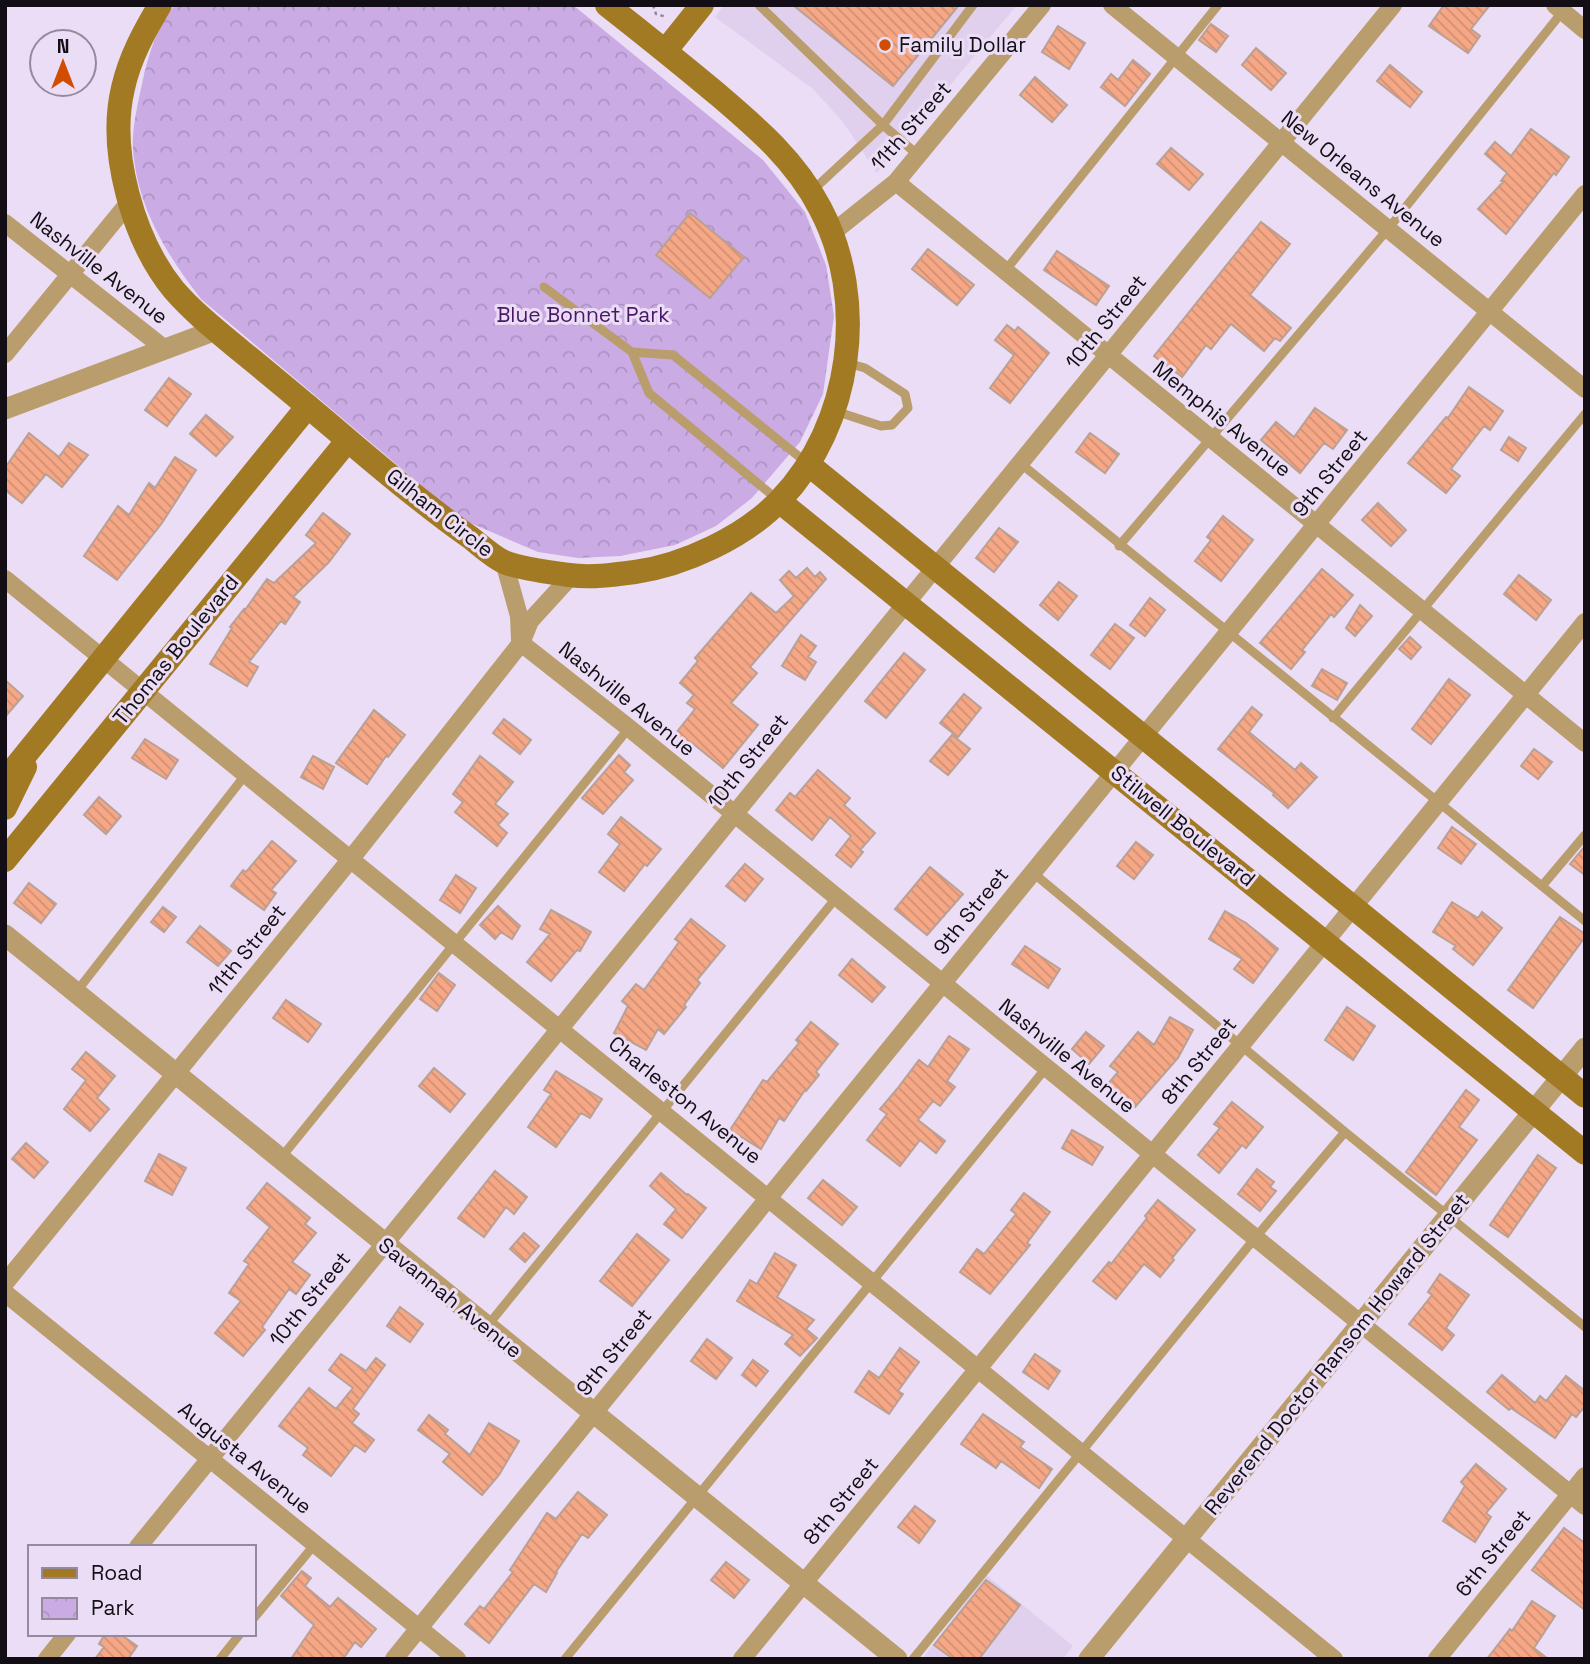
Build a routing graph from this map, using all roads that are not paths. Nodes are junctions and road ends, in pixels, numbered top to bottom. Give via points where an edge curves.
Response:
1 (160, 5) edge
2 (702, 5) edge
3 (759, 5) edge
4 (973, 5) edge
5 (1042, 5) edge
6 (1112, 5) edge
7 (1218, 5) edge
8 (1392, 5) edge
9 (1562, 7) edge
10 (622, 10) edge
11 (1585, 30) edge
12 (666, 50) junction
13 (1176, 57) junction
14 (883, 125) junction
15 (1282, 142) junction
16 (918, 155) junction
17 (895, 182) junction
18 (810, 192) junction
19 (1585, 194) edge
20 (131, 200) junction
21 (5, 223) edge
22 (1388, 229) junction
23 (832, 233) junction
24 (1005, 271) junction
25 (71, 276) junction
26 (544, 287) dead end
27 (1489, 312) junction
28 (216, 330) junction
29 (165, 349) junction
30 (632, 352) junction
31 (5, 354) edge
32 (1108, 355) junction
33 (845, 362) junction
34 (1585, 389) edge
35 (308, 406) junction
36 (5, 409) edge
37 (833, 411) junction
38 (1585, 414) edge
39 (1210, 439) junction
40 (348, 440) junction
41 (1020, 463) junction
42 (808, 464) junction
43 (779, 501) junction
44 (1317, 526) junction
45 (1119, 545) junction
46 (505, 562) junction
47 (935, 568) junction
48 (572, 575) junction
49 (5, 579) edge
50 (907, 602) junction
51 (1422, 613) junction
52 (1585, 622) edge
53 (1228, 634) junction
54 (521, 643) junction
55 (104, 659) junction
56 (143, 691) junction
57 (1525, 695) junction
58 (1333, 718) junction
59 (628, 728) junction
60 (1142, 737) junction
61 (1585, 743) edge
62 (35, 744) junction
63 (1114, 771) junction
64 (246, 774) junction
65 (5, 780) edge
66 (1437, 803) junction
67 (5, 808) edge
68 (734, 814) junction
69 (1585, 835) edge
70 (5, 860) edge
71 (350, 860) junction
72 (1032, 871) junction
73 (1542, 886) junction
74 (836, 898) junction
75 (1352, 907) junction
76 (1585, 921) edge
77 (5, 934) edge
78 (1324, 942) junction
79 (454, 943) junction
80 (942, 984) junction
81 (76, 992) junction
82 (560, 1028) junction
83 (1240, 1046) junction
84 (1585, 1048) edge
85 (1046, 1068) junction
86 (176, 1073) junction
87 (1561, 1077) junction
88 (1585, 1096) edge
89 (664, 1112) junction
90 (1534, 1112) junction
91 (1345, 1132) junction
92 (1585, 1153) edge
93 (1152, 1154) junction
94 (280, 1159) junction
95 (768, 1198) junction
96 (1448, 1217) junction
97 (1255, 1238) junction
98 (384, 1244) junction
99 (5, 1283) edge
100 (872, 1284) junction
101 (5, 1293) edge
102 (1361, 1325) junction
103 (486, 1327) junction
104 (1585, 1327) edge
105 (977, 1369) junction
106 (594, 1414) junction
107 (1080, 1453) junction
108 (209, 1459) junction
109 (1585, 1476) edge
110 (1570, 1494) junction
111 (697, 1498) junction
112 (1585, 1506) edge
113 (1187, 1539) junction
114 (314, 1544) junction
115 (140, 1545) edge
116 (804, 1583) junction
117 (256, 1616) edge
118 (419, 1628) junction
119 (65, 1636) edge
120 (238, 1636) edge
121 (47, 1659) edge
122 (220, 1659) edge
123 (394, 1659) edge
124 (457, 1659) edge
125 (565, 1659) edge
126 (742, 1659) edge
127 (897, 1659) edge
128 (913, 1659) edge
129 (1089, 1659) edge
130 (1334, 1659) edge
131 (1437, 1659) edge

1 - 20 main road, Gilham Circle via 137,43 123,90 121,160
2 - 12 main road
3 - 14 lane
4 - 14 lane
5 - 16 street, 11th Street
6 - 13 street, New Orleans Avenue
7 - 13 lane
8 - 15 street, 10th Street
9 - 11 street
9 - 22 lane
10 - 12 main road, Gilham Circle
12 - 18 main road, Gilham Circle via 766,135
13 - 15 street, New Orleans Avenue
13 - 24 lane
14 - 16 lane
14 - 18 lane
15 - 22 street, New Orleans Avenue
15 - 32 street, 10th Street
16 - 17 street, 11th Street
17 - 23 street, 11th Street
17 - 24 street, Memphis Avenue
18 - 23 main road, Gilham Circle
19 - 27 street, 9th Street
20 - 25 street
20 - 28 main road, Gilham Circle via 139,232 155,262 175,291
21 - 25 street, Nashville Avenue
22 - 27 street, New Orleans Avenue
22 - 39 lane
23 - 33 main road, Gilham Circle via 849,326
24 - 32 street, Memphis Avenue
25 - 29 street, Nashville Avenue
25 - 31 street
26 - 30 lane
27 - 34 street, New Orleans Avenue
27 - 44 street, 9th Street
28 - 29 street
28 - 35 main road, Gilham Circle
29 - 36 street
30 - 42 lane via 673,355
30 - 43 lane via 649,393
32 - 39 street, Memphis Avenue
32 - 41 street, 10th Street
33 - 37 main road, Gilham Circle
33 - 37 lane via 865,368 905,394 908,408 892,425 881,426
35 - 40 main road, Gilham Circle
35 - 55 main road
37 - 42 main road, Gilham Circle
38 - 51 lane
39 - 44 street, Memphis Avenue
39 - 45 lane
40 - 46 main road, Gilham Circle
40 - 56 main road, Thomas Boulevard
41 - 45 lane
41 - 47 street, 10th Street
42 - 43 main road, Gilham Circle
42 - 47 main road, Stilwell Boulevard
43 - 48 main road, Gilham Circle via 737,534 692,558 613,575
43 - 50 main road, Stilwell Boulevard
44 - 51 street, Memphis Avenue
44 - 53 street, 9th Street
45 - 53 lane
46 - 48 main road, Gilham Circle
46 - 54 street
47 - 50 street, 10th Street
47 - 60 main road, Stilwell Boulevard
48 - 54 street, 11th Street via 530,621
49 - 55 street, Charleston Avenue
50 - 63 main road, Stilwell Boulevard
50 - 68 street, 10th Street
51 - 57 street, Memphis Avenue
51 - 58 lane
52 - 57 street, 8th Street
53 - 58 lane
53 - 60 street, 9th Street
54 - 59 street, Nashville Avenue
54 - 71 street, 11th Street
55 - 56 street, Charleston Avenue
55 - 62 main road
56 - 64 street, Charleston Avenue
56 - 70 main road, Thomas Boulevard
57 - 61 street, Memphis Avenue
57 - 66 street, 8th Street
58 - 66 lane
59 - 68 street, Nashville Avenue
59 - 79 lane
60 - 63 street, 9th Street
60 - 75 main road, Stilwell Boulevard
62 - 65 main road
62 - 67 main road
63 - 72 street, 9th Street
63 - 78 main road, Stilwell Boulevard
64 - 71 street, Charleston Avenue
64 - 81 lane
66 - 73 lane
66 - 75 street, 8th Street
68 - 74 street, Nashville Avenue
68 - 82 street, 10th Street
69 - 73 lane
71 - 79 street, Charleston Avenue
71 - 86 street, 11th Street
72 - 80 street, 9th Street
72 - 83 lane
73 - 76 lane
74 - 80 street, Nashville Avenue
74 - 89 lane
75 - 78 street, 8th Street
75 - 87 main road, Stilwell Boulevard
77 - 81 street, Savannah Avenue
78 - 83 street, 8th Street
78 - 90 main road, Stilwell Boulevard
79 - 82 street, Charleston Avenue
79 - 94 lane
80 - 85 street, Nashville Avenue
80 - 95 street, 9th Street
81 - 86 street, Savannah Avenue
82 - 89 street, Charleston Avenue
82 - 98 street, 10th Street
83 - 91 lane
83 - 93 street, 8th Street
84 - 87 street, Reverend Doctor Ransom Howard Street
85 - 93 street, Nashville Avenue
85 - 100 lane
86 - 94 street, Savannah Avenue
86 - 99 street, 11th Street
87 - 88 main road, Stilwell Boulevard
87 - 90 street, Reverend Doctor Ransom Howard Street
89 - 95 street, Charleston Avenue
89 - 103 lane
90 - 92 main road, Stilwell Boulevard
90 - 96 street, Reverend Doctor Ransom Howard Street
91 - 96 lane
91 - 97 lane
93 - 97 street, Nashville Avenue
93 - 105 street, 8th Street
94 - 98 street, Savannah Avenue
95 - 100 street, Charleston Avenue
95 - 106 street, 9th Street
96 - 102 street, Reverend Doctor Ransom Howard Street
96 - 104 lane
97 - 102 street, Nashville Avenue
97 - 107 lane
98 - 103 street, Savannah Avenue
98 - 108 street, 10th Street
100 - 105 street, Charleston Avenue
100 - 111 lane
101 - 108 street, Augusta Avenue
102 - 110 street, Nashville Avenue
102 - 113 street, Reverend Doctor Ransom Howard Street
103 - 106 street, Savannah Avenue
105 - 107 street, Charleston Avenue
105 - 116 street, 8th Street
106 - 111 street, Savannah Avenue
106 - 118 street, 9th Street
107 - 113 street, Charleston Avenue
107 - 128 lane
108 - 114 street, Augusta Avenue
108 - 115 street, 10th Street
109 - 110 street, 6th Street
110 - 112 street, Nashville Avenue
110 - 131 street, 6th Street
111 - 116 street, Savannah Avenue
111 - 125 lane
113 - 129 street, Reverend Doctor Ransom Howard Street
113 - 130 street, Charleston Avenue
114 - 117 lane
114 - 118 street, Augusta Avenue
116 - 126 street, 8th Street
116 - 127 street, Savannah Avenue
118 - 123 street, 9th Street
118 - 124 street, Augusta Avenue
119 - 121 street
120 - 122 lane

